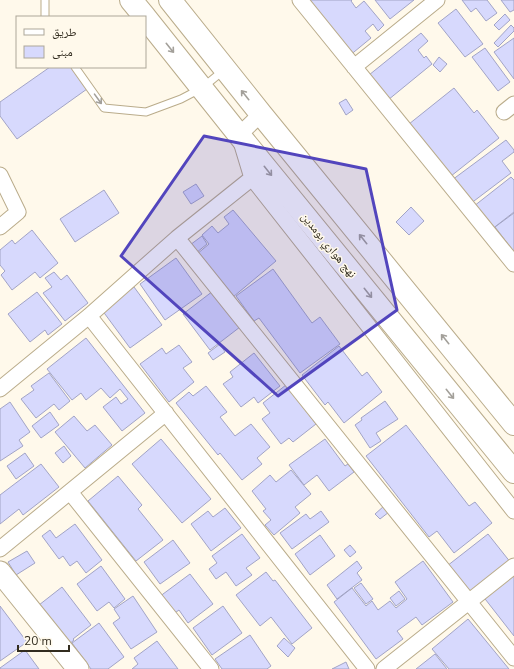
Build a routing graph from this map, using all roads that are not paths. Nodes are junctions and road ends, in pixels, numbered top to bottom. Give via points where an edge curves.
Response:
1 (45, 0) edge
2 (131, 0) edge
3 (170, 0) edge
4 (300, 0) edge
5 (437, 0) edge
6 (45, 16) edge
7 (144, 16) edge
8 (146, 18) edge
9 (354, 67) junction
10 (76, 68) edge
11 (225, 70) junction
12 (202, 88) junction
13 (261, 114) junction
14 (239, 135) junction
15 (0, 175) edge
16 (252, 178) junction
17 (0, 227) edge
18 (177, 238) junction
19 (514, 264) edge
20 (89, 316) junction
21 (0, 389) edge
22 (166, 413) junction
23 (514, 424) edge
24 (514, 472) edge
25 (70, 492) junction
26 (514, 511) edge
27 (0, 549) edge
28 (514, 566) edge
29 (0, 572) edge
30 (469, 602) junction
31 (514, 658) edge
32 (78, 669) edge
33 (211, 669) edge
34 (367, 669) edge
35 (384, 669) edge

1 - 6 lane
2 - 7 main road, نهج هواري بومدين
3 - 11 main road
4 - 9 street
5 - 9 street
8 -> 12 main road, نهج هواري بومدين
9 - 19 street
10 -> 12 lane via 104,108 146,112
11 - 12 lane
13 -> 11 main road
12 - 14 main road, نهج هواري بومدين
13 - 14 street
23 -> 13 main road
14 - 16 street
14 -> 24 main road, نهج هواري بومدين
15 - 17 street via 18,212
16 - 18 street
16 - 26 street
18 - 20 street
18 - 30 street
20 - 21 street
20 - 22 street
22 - 25 street
22 - 34 street
25 - 27 street
25 - 33 street
28 - 30 street
29 - 32 street
30 - 31 street
30 - 35 street

